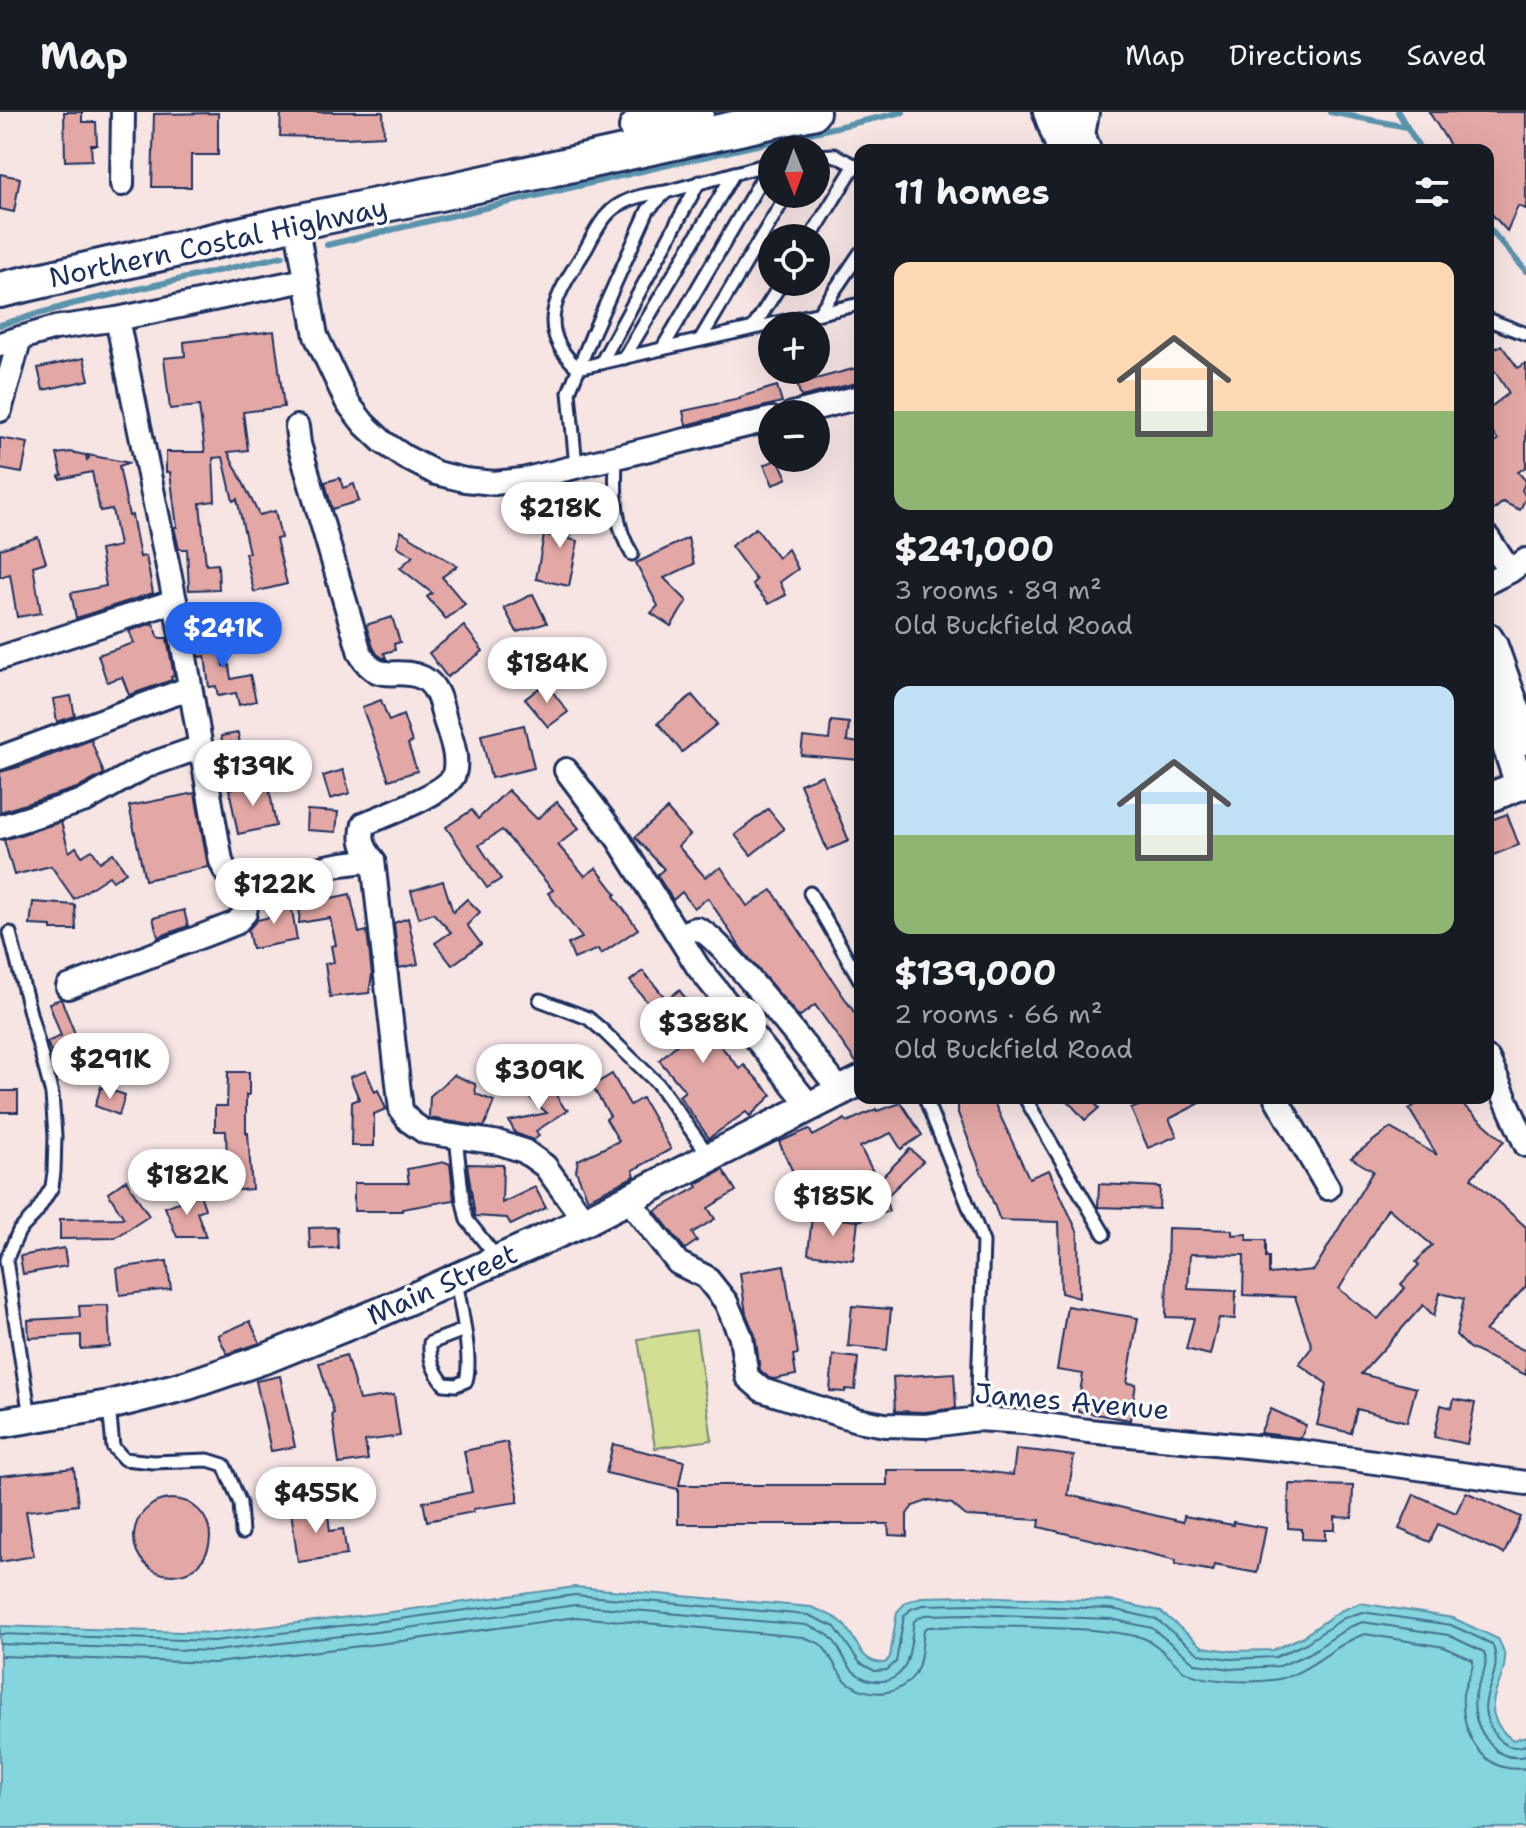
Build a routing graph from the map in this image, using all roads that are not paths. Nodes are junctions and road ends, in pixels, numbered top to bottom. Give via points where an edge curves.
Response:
1 (123, 112) edge
2 (696, 112) edge
3 (812, 112) edge
4 (1048, 112) edge
5 (1076, 131) edge
6 (830, 155) edge
7 (854, 165) edge
8 (758, 167) edge
9 (734, 173) junction
10 (854, 173) edge
11 (699, 182) junction
12 (122, 184) dead end
13 (758, 185) edge
14 (666, 192) junction
15 (435, 194) junction
16 (779, 208) edge
17 (296, 222) junction
18 (819, 224) edge
19 (854, 262) edge
20 (305, 280) junction
21 (0, 290) edge
22 (773, 296) edge
23 (854, 305) edge
24 (820, 312) edge
25 (824, 312) edge
26 (117, 319) junction
27 (1494, 322) edge
28 (758, 327) edge
29 (753, 328) junction
30 (1526, 334) edge
31 (700, 340) junction
32 (10, 341) edge
33 (662, 349) junction
34 (624, 358) junction
35 (601, 363) junction
36 (578, 368) junction
37 (854, 398) edge
38 (830, 404) edge
39 (0, 410) edge
40 (758, 422) edge
41 (297, 427) dead end
42 (616, 457) junction
43 (576, 466) junction
44 (1494, 544) edge
45 (632, 554) dead end
46 (1518, 566) edge
47 (1494, 579) edge
48 (175, 601) junction
49 (1494, 649) edge
50 (0, 658) edge
51 (190, 688) junction
52 (1494, 705) edge
53 (1526, 740) edge
54 (201, 747) junction
55 (0, 758) edge
56 (566, 770) dead end
57 (1523, 784) edge
58 (1494, 796) edge
59 (0, 827) edge
60 (373, 860) junction
61 (249, 889) junction
62 (810, 893) dead end
63 (10, 933) dead end
64 (680, 935) junction
65 (854, 970) edge
66 (68, 987) dead end
67 (540, 1000) dead end
68 (1494, 1073) edge
69 (850, 1086) edge
70 (927, 1104) edge
71 (1028, 1104) edge
72 (1279, 1104) edge
73 (810, 1106) junction
74 (456, 1137) junction
75 (1526, 1145) edge
76 (710, 1158) junction
77 (1328, 1188) dead end
78 (628, 1199) junction
79 (585, 1221) junction
80 (1104, 1234) dead end
81 (498, 1258) junction
82 (455, 1279) junction
83 (464, 1330) junction
84 (109, 1405) junction
85 (30, 1418) junction
86 (977, 1419) junction
87 (0, 1423) edge
88 (1526, 1483) edge
89 (242, 1533) dead end

1 - 12 street
2 - 15 main road via 557,150
3 - 15 main road
4 - 5 street
6 - 7 lane
8 - 9 lane
9 - 11 lane
9 - 34 lane
10 - 18 lane
11 - 14 lane
11 - 35 lane
13 - 33 lane
14 - 36 lane via 648,210
14 - 36 lane via 616,206 558,293 553,326 566,357
15 - 17 main road, Northern Costal Highway
16 - 31 lane
17 - 20 street
17 - 21 main road, Northern Costal Highway
19 - 24 lane
20 - 26 street
20 - 43 street via 316,336 347,402 394,449 436,473 494,483
22 - 29 lane
23 - 25 lane
26 - 32 street
26 - 48 street
27 - 30 lane
28 - 29 lane
29 - 31 lane
31 - 33 lane
32 - 39 street
33 - 34 lane
34 - 35 lane
35 - 36 lane
36 - 43 lane via 569,392
37 - 38 street
40 - 42 street
41 - 60 street via 360,653 373,671 427,680 441,704 454,752 454,774 446,785 364,824 361,838
42 - 43 street
42 - 45 lane via 615,503
44 - 46 street
46 - 47 street
48 - 50 street
48 - 51 street
49 - 53 street
51 - 54 street
51 - 55 street
52 - 57 street
54 - 59 street via 146,766 86,800
54 - 61 street via 221,861 232,881
56 - 64 street
57 - 58 street
60 - 61 street
60 - 74 street via 401,1110 425,1132
61 - 66 street via 245,913 236,923
62 - 65 lane
63 - 85 lane via 52,1094 55,1136 52,1187 19,1231 6,1260
64 - 69 street via 700,929 729,954
64 - 73 street via 698,967
67 - 76 lane via 588,1018 601,1029 658,1084
68 - 75 street
69 - 73 street, Main Street
70 - 86 lane via 983,1242
71 - 80 lane
72 - 77 street
73 - 76 street, Main Street
74 - 79 street via 524,1151 545,1166
74 - 81 lane via 467,1220
76 - 78 street, Main Street
78 - 79 street, Main Street
78 - 86 street, James Avenue via 678,1263 706,1277 726,1302 741,1337 747,1377 762,1390 885,1425
79 - 81 street, Main Street
81 - 82 street, Main Street
82 - 83 lane
82 - 84 street, Main Street via 267,1358
83 - 83 lane via 470,1370 466,1381 444,1384 434,1371 430,1343
84 - 85 street, Main Street
84 - 89 lane via 113,1447 124,1459 208,1460 224,1465 240,1503
85 - 87 street, Main Street
86 - 88 street, James Avenue via 1288,1450

